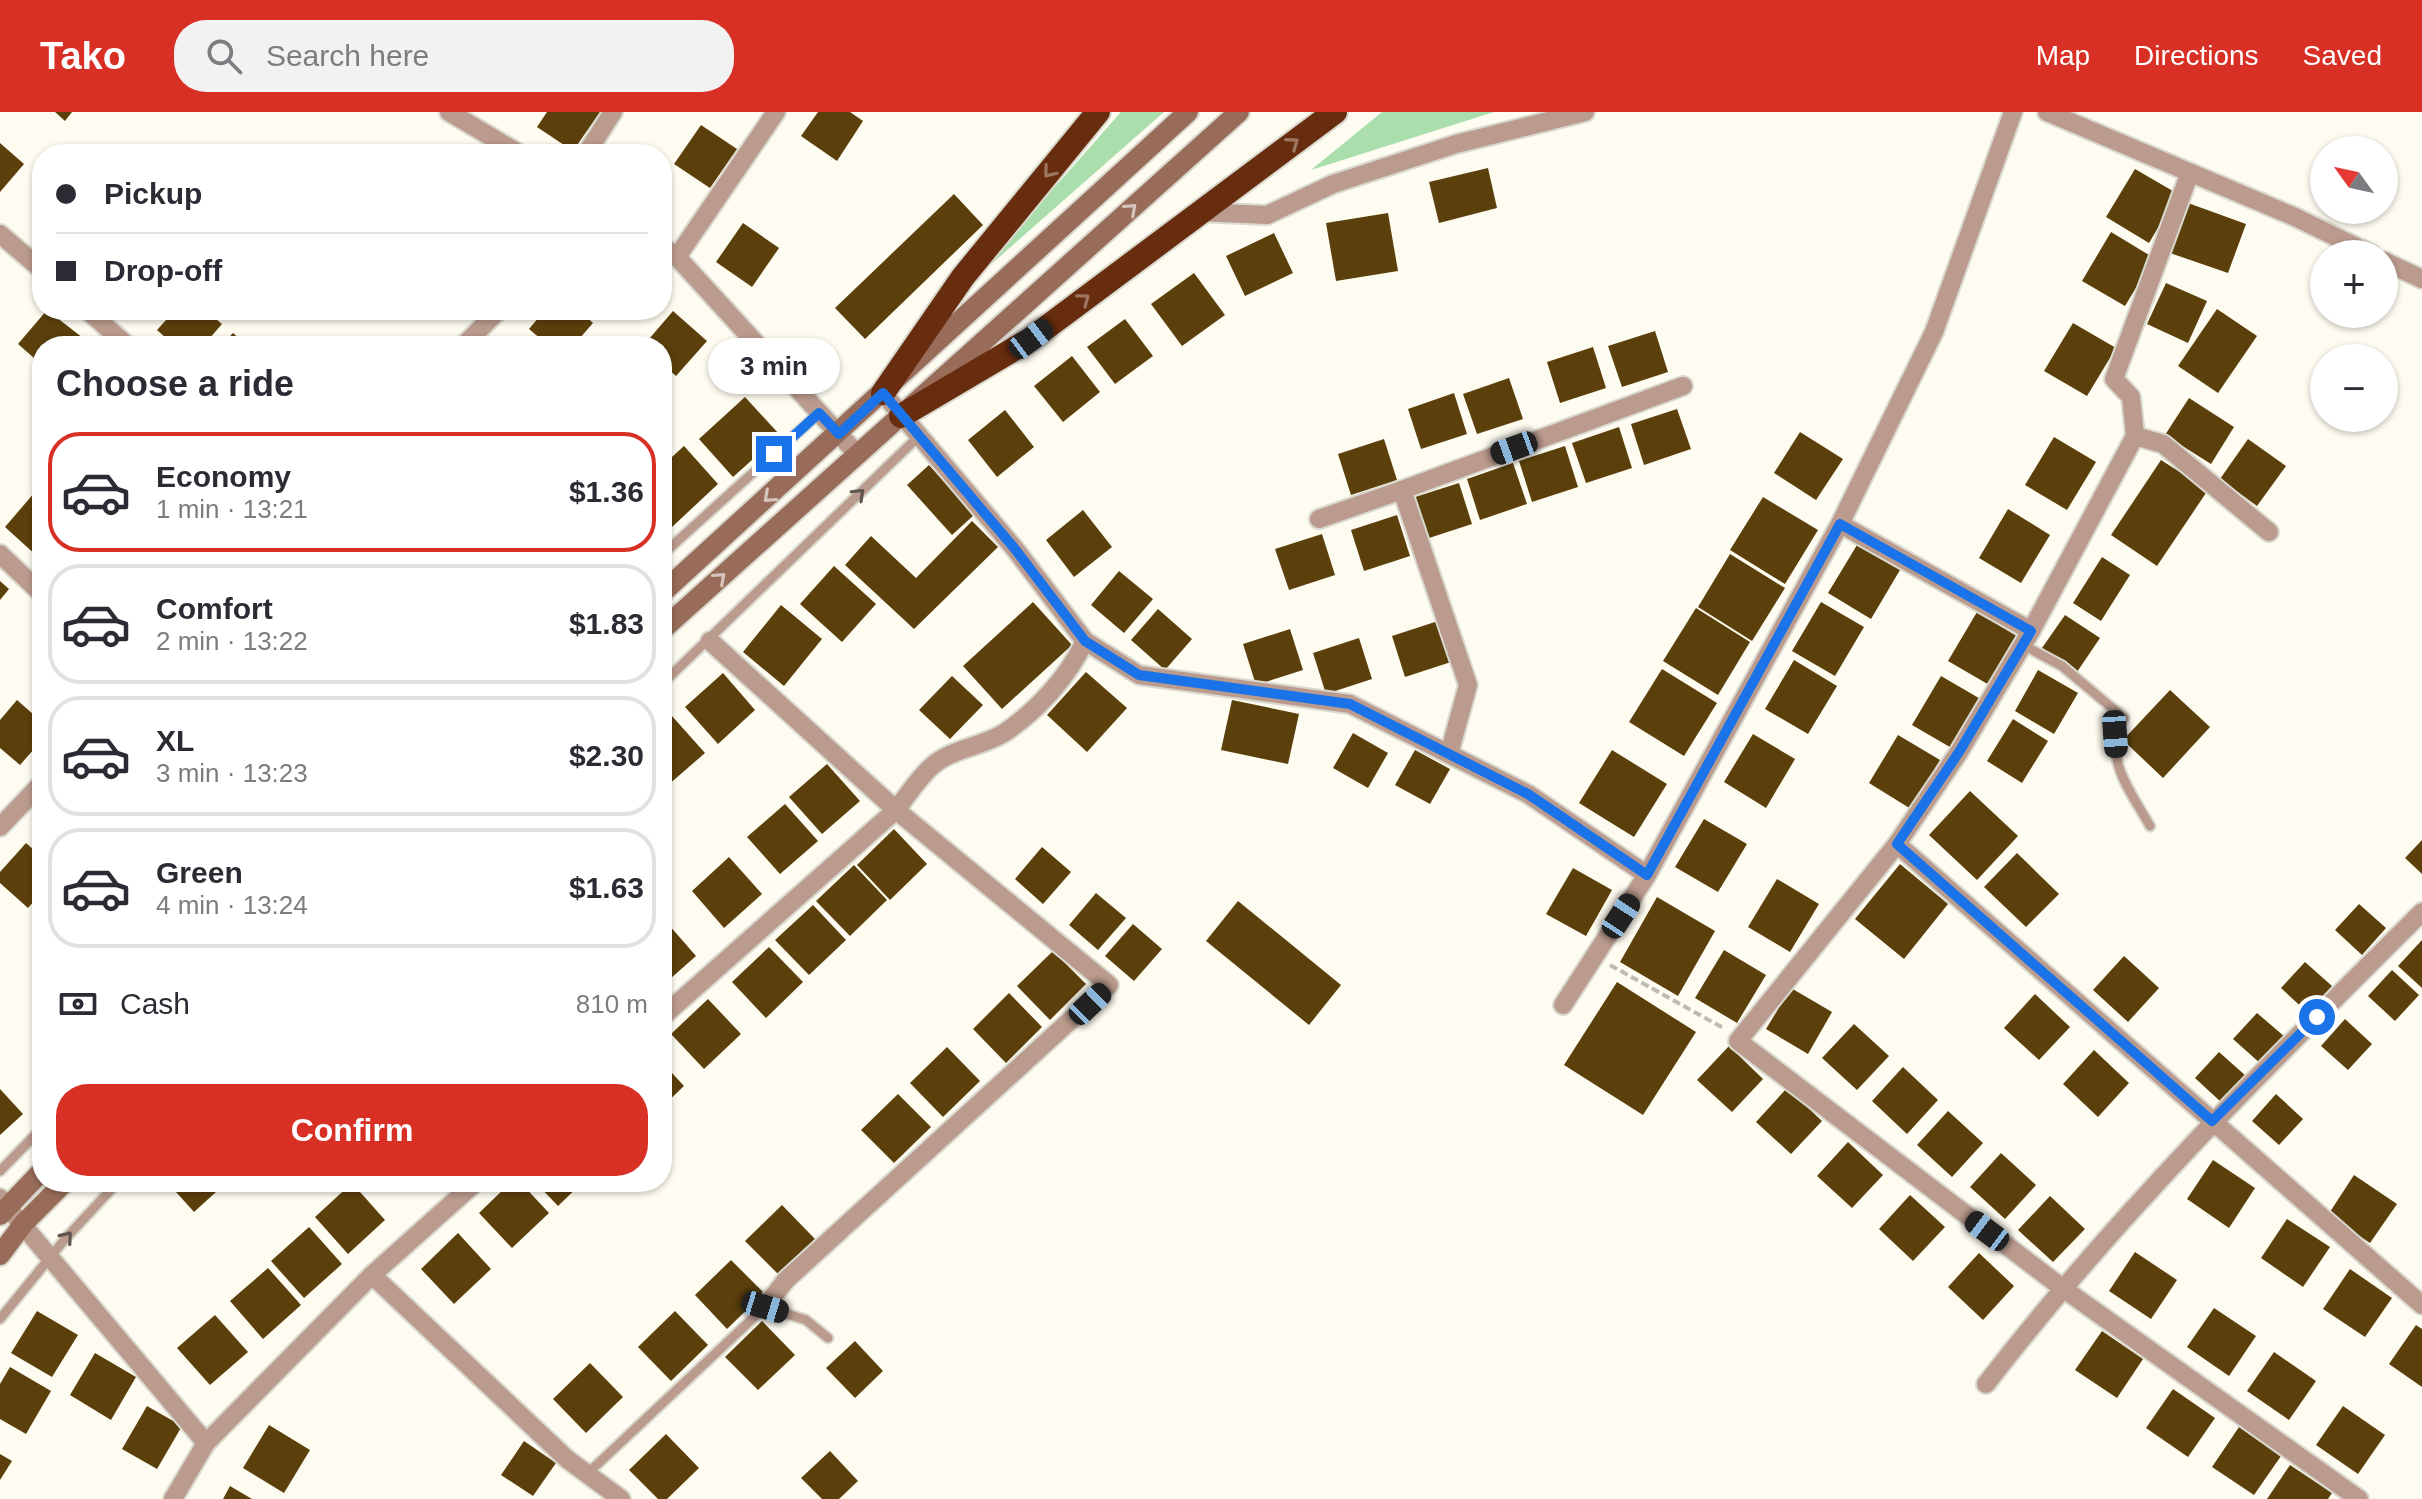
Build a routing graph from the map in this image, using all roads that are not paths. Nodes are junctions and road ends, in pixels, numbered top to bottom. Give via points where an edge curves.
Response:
1 (449, 112) edge
2 (613, 112) edge
3 (776, 112) edge
4 (1098, 112) edge
5 (1188, 112) edge
6 (1239, 112) edge
7 (1335, 112) edge
8 (1585, 112) edge
9 (2013, 112) edge
10 (2047, 112) edge
11 (503, 144) edge
12 (592, 144) edge
13 (2189, 175) junction
14 (1199, 212) junction
15 (0, 234) edge
16 (2342, 240) edge
17 (672, 249) edge
18 (672, 254) edge
19 (32, 261) edge
20 (2398, 268) edge
21 (2422, 279) edge
22 (98, 320) edge
23 (489, 320) edge
24 (117, 336) edge
25 (473, 336) edge
26 (1683, 386) dead end
27 (883, 393) junction
28 (819, 413) junction
29 (901, 416) junction
30 (839, 434) junction
31 (2135, 436) junction
32 (918, 437) junction
33 (858, 455) junction
34 (1402, 490) junction
35 (1319, 519) dead end
36 (1840, 524) junction
37 (2269, 532) dead end
38 (672, 546) edge
39 (0, 554) edge
40 (32, 584) edge
41 (672, 584) edge
42 (672, 621) edge
43 (2027, 638) junction
44 (710, 641) junction
45 (1085, 641) junction
46 (672, 675) edge
47 (1449, 754) junction
48 (32, 793) edge
49 (896, 810) junction
50 (2150, 826) dead end
51 (0, 827) edge
52 (1897, 844) junction
53 (1647, 875) junction
54 (2422, 912) edge
55 (1563, 1005) dead end
56 (672, 1008) edge
57 (2212, 1121) junction
58 (32, 1138) edge
59 (0, 1171) edge
60 (32, 1180) edge
61 (55, 1192) edge
62 (109, 1192) edge
63 (465, 1192) edge
64 (2, 1206) edge
65 (24, 1223) junction
66 (0, 1255) edge
67 (50, 1260) junction
68 (372, 1275) junction
69 (2061, 1287) junction
70 (2422, 1305) edge
71 (765, 1307) junction
72 (0, 1319) edge
73 (828, 1338) dead end
74 (1986, 1384) dead end
75 (206, 1443) junction
76 (587, 1474) junction
77 (173, 1499) edge
78 (621, 1499) edge
79 (2359, 1499) edge

1 - 11 street
2 - 12 street
3 - 17 street
4 -> 27 highway via 963,277
5 - 27 main road
29 -> 6 main road
14 -> 7 highway
8 - 14 street via 1442,148 1333,184 1267,215
9 - 36 street via 1934,332
10 - 13 street
13 - 16 street
13 - 31 street via 2114,379 2131,397
29 -> 14 highway via 1031,339
15 - 19 street
18 - 28 street
20 - 21 street
22 - 24 street
23 - 25 street
26 - 34 street
27 - 29 street
27 - 30 main road
28 - 30 street
28 - 38 lane
29 - 32 street
29 - 33 main road
30 - 33 street
30 -> 41 main road
31 - 37 street via 2163,444
31 - 43 street
44 -> 32 lane
32 - 45 street via 1015,549
42 -> 33 main road
34 - 35 street
34 - 47 street via 1468,685
36 - 43 street
36 - 53 street
39 - 40 street
43 - 50 lane via 2124,718 2115,734 2117,766
43 - 52 street
44 - 46 lane
44 - 49 street
45 - 47 street via 1139,675 1350,704
45 - 49 street via 1070,673 1010,727 932,765
47 - 53 street via 1528,794
48 - 51 street
49 - 56 street
49 - 71 street via 1109,985 786,1280
52 - 57 street
52 - 69 street via 1738,1037 1741,1045
53 - 55 street
54 - 57 street
57 - 69 street
57 - 70 street
58 - 59 lane
60 - 64 main road
61 - 65 main road
67 -> 62 lane
63 - 68 street
64 - 65 street
65 - 66 main road
65 - 67 street
67 - 72 lane
67 - 75 street
68 - 75 street
68 - 76 street
69 - 74 street
69 - 79 street
71 - 73 lane via 806,1320
71 - 76 lane
75 - 77 street
76 - 78 street

